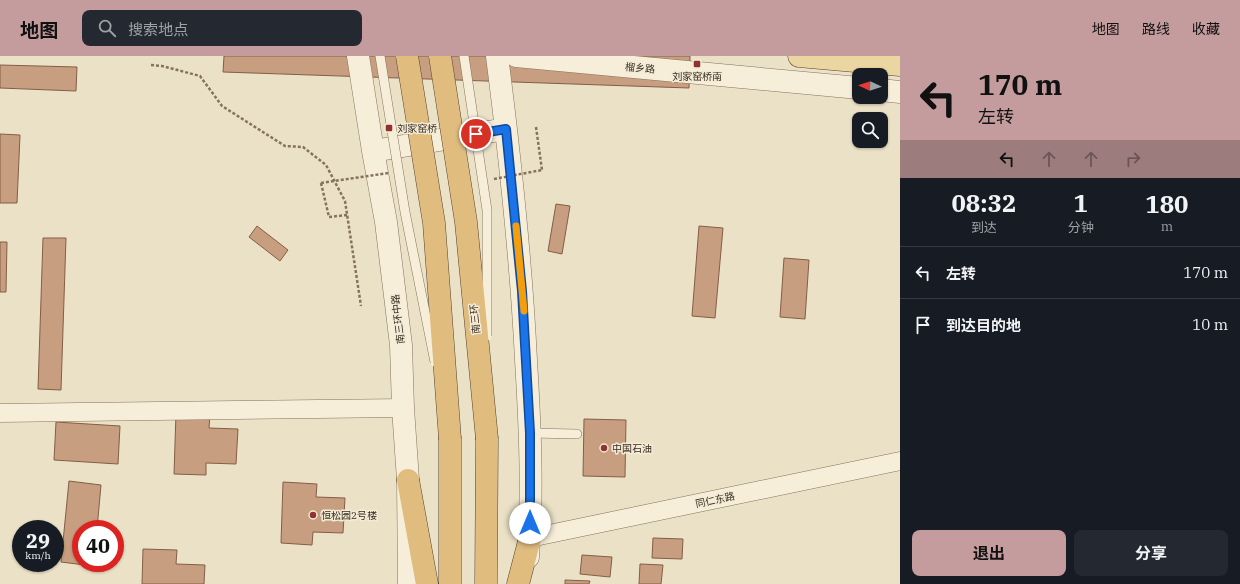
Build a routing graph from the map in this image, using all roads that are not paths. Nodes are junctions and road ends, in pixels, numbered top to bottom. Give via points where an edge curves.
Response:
1 (358, 56) edge
2 (380, 56) edge
3 (407, 56) edge
4 (440, 56) edge
5 (464, 56) edge
6 (497, 56) edge
7 (516, 56) edge
8 (799, 56) edge
9 (900, 65) edge
10 (852, 87) edge
11 (888, 91) edge
12 (900, 92) edge
13 (506, 129) junction
14 (373, 151) junction
15 (403, 408) junction
16 (0, 413) edge
17 (530, 433) junction
18 (577, 434) dead end
19 (450, 439) junction
20 (487, 439) junction
21 (900, 461) edge
22 (408, 480) junction
23 (530, 538) junction
24 (409, 584) edge
25 (427, 584) edge
26 (450, 584) edge
27 (486, 584) edge
28 (518, 584) edge
29 (527, 584) edge

1 - 14 street, 南三环中路
2 - 19 lane, bridge via 405,212
3 - 19 highway, bridge via 434,223
4 - 20 highway, 南三环, bridge via 466,222
5 - 20 lane, bridge via 487,210
6 - 13 street
7 - 10 street, 榴乡路
8 - 9 main road
11 - 12 street
13 - 14 street
13 - 17 street via 522,291
14 - 15 street, 南三环中路 via 386,222 401,345
15 - 16 street
15 - 22 street, 南三环中路
17 - 18 lane
17 - 23 street
19 - 26 highway
20 - 27 highway, 南三环
21 - 23 street, 同仁东路
22 - 24 street, 南三环中路
22 - 25 highway
23 - 28 highway
23 - 29 street

